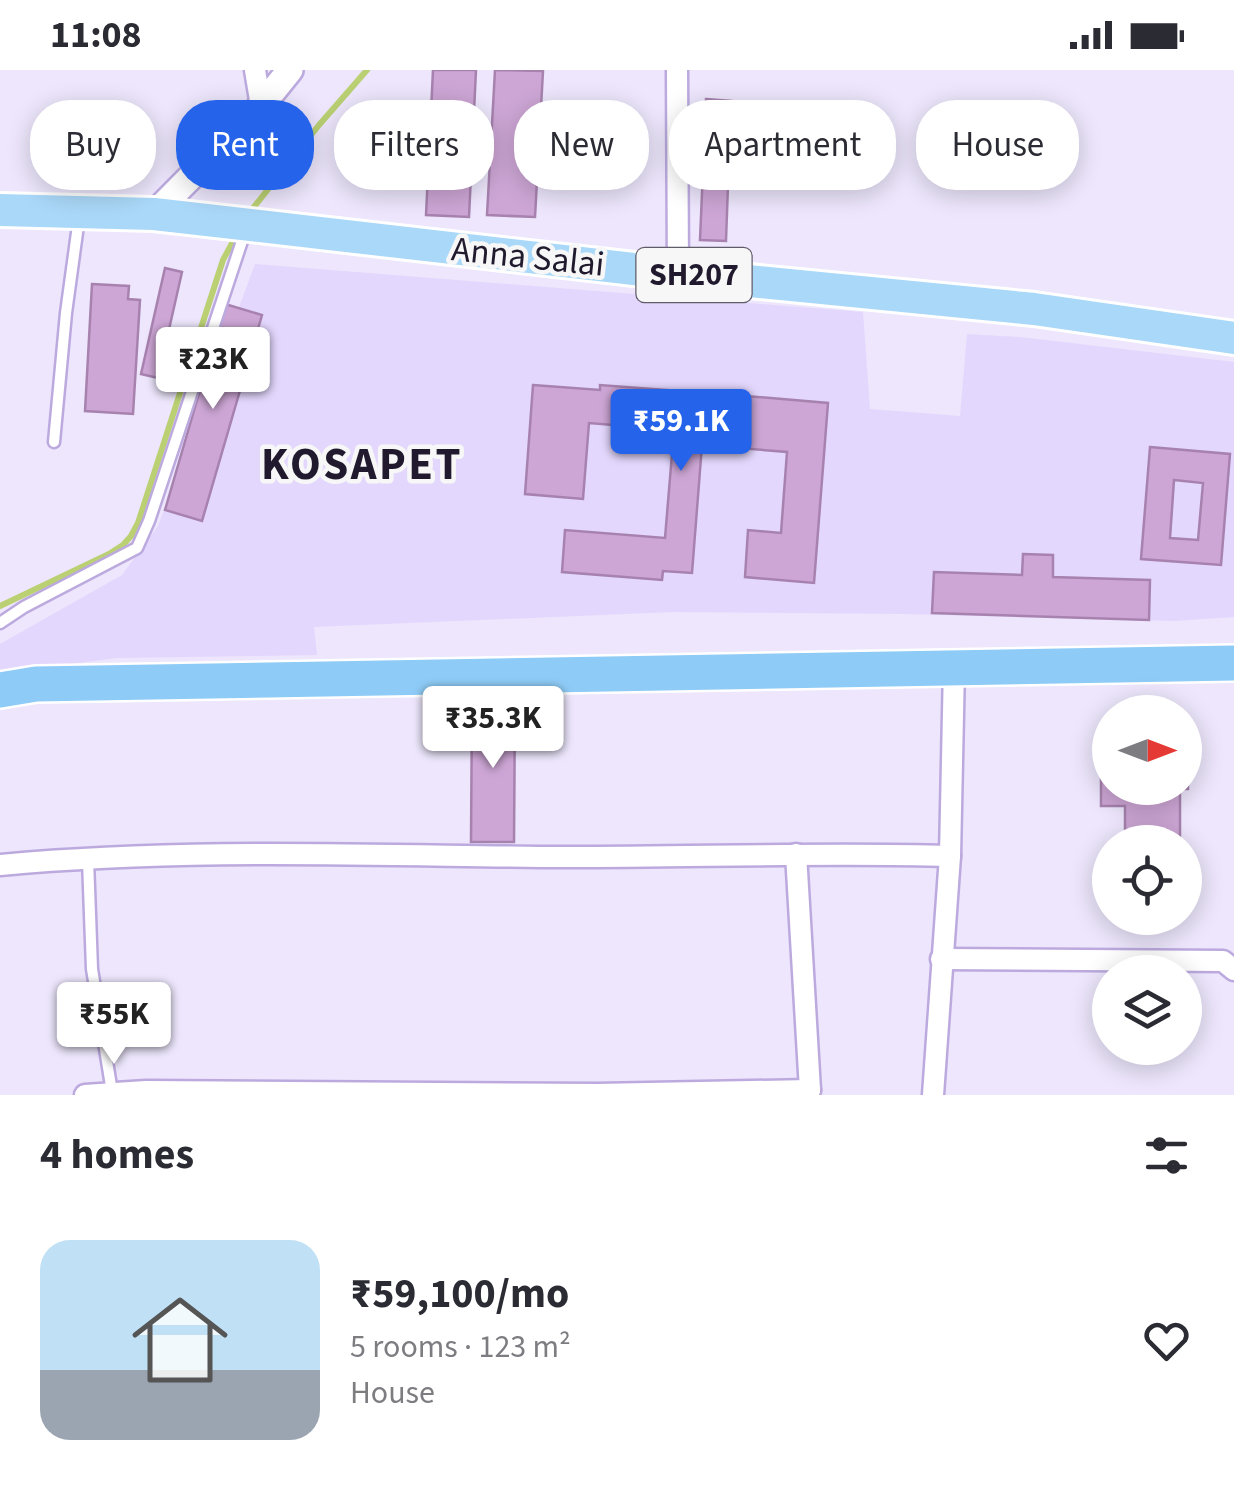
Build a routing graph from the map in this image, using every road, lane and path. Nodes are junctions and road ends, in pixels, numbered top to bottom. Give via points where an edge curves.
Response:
1 (255, 70) edge
2 (290, 70) edge
3 (677, 70) edge
4 (260, 100) edge
5 (266, 100) edge
6 (178, 190) edge
7 (0, 210) edge
8 (80, 212) junction
9 (154, 214) junction
10 (248, 225) junction
11 (678, 274) junction
12 (1234, 338) edge
13 (54, 442) dead end
14 (0, 623) edge
15 (1234, 662) edge
16 (954, 666) junction
17 (0, 690) edge
18 (796, 854) junction
19 (950, 856) junction
20 (88, 860) junction
21 (0, 864) edge
22 (942, 959) junction
23 (1234, 970) edge
24 (112, 1092) junction
25 (808, 1092) edge
26 (146, 1093) edge
27 (84, 1095) edge
28 (932, 1095) edge

1 - 4 street
2 - 5 street
3 - 11 street
6 - 9 street
7 - 8 main road, Anna Salai / SH207
8 - 9 main road, Anna Salai / SH207
8 - 13 lane
9 - 10 main road, Anna Salai / SH207
10 - 11 main road, Anna Salai / SH207
10 - 14 lane via 137,548
11 - 12 main road, Anna Salai / SH207 via 1034,309
15 - 16 highway
16 - 17 highway via 36,684
16 - 19 street
18 - 19 street
18 - 20 street
18 - 25 street
19 - 22 street
20 - 21 street
20 - 24 lane via 92,969
22 - 23 street via 1223,962
22 - 28 street
24 - 26 street
24 - 27 street
25 - 26 street

